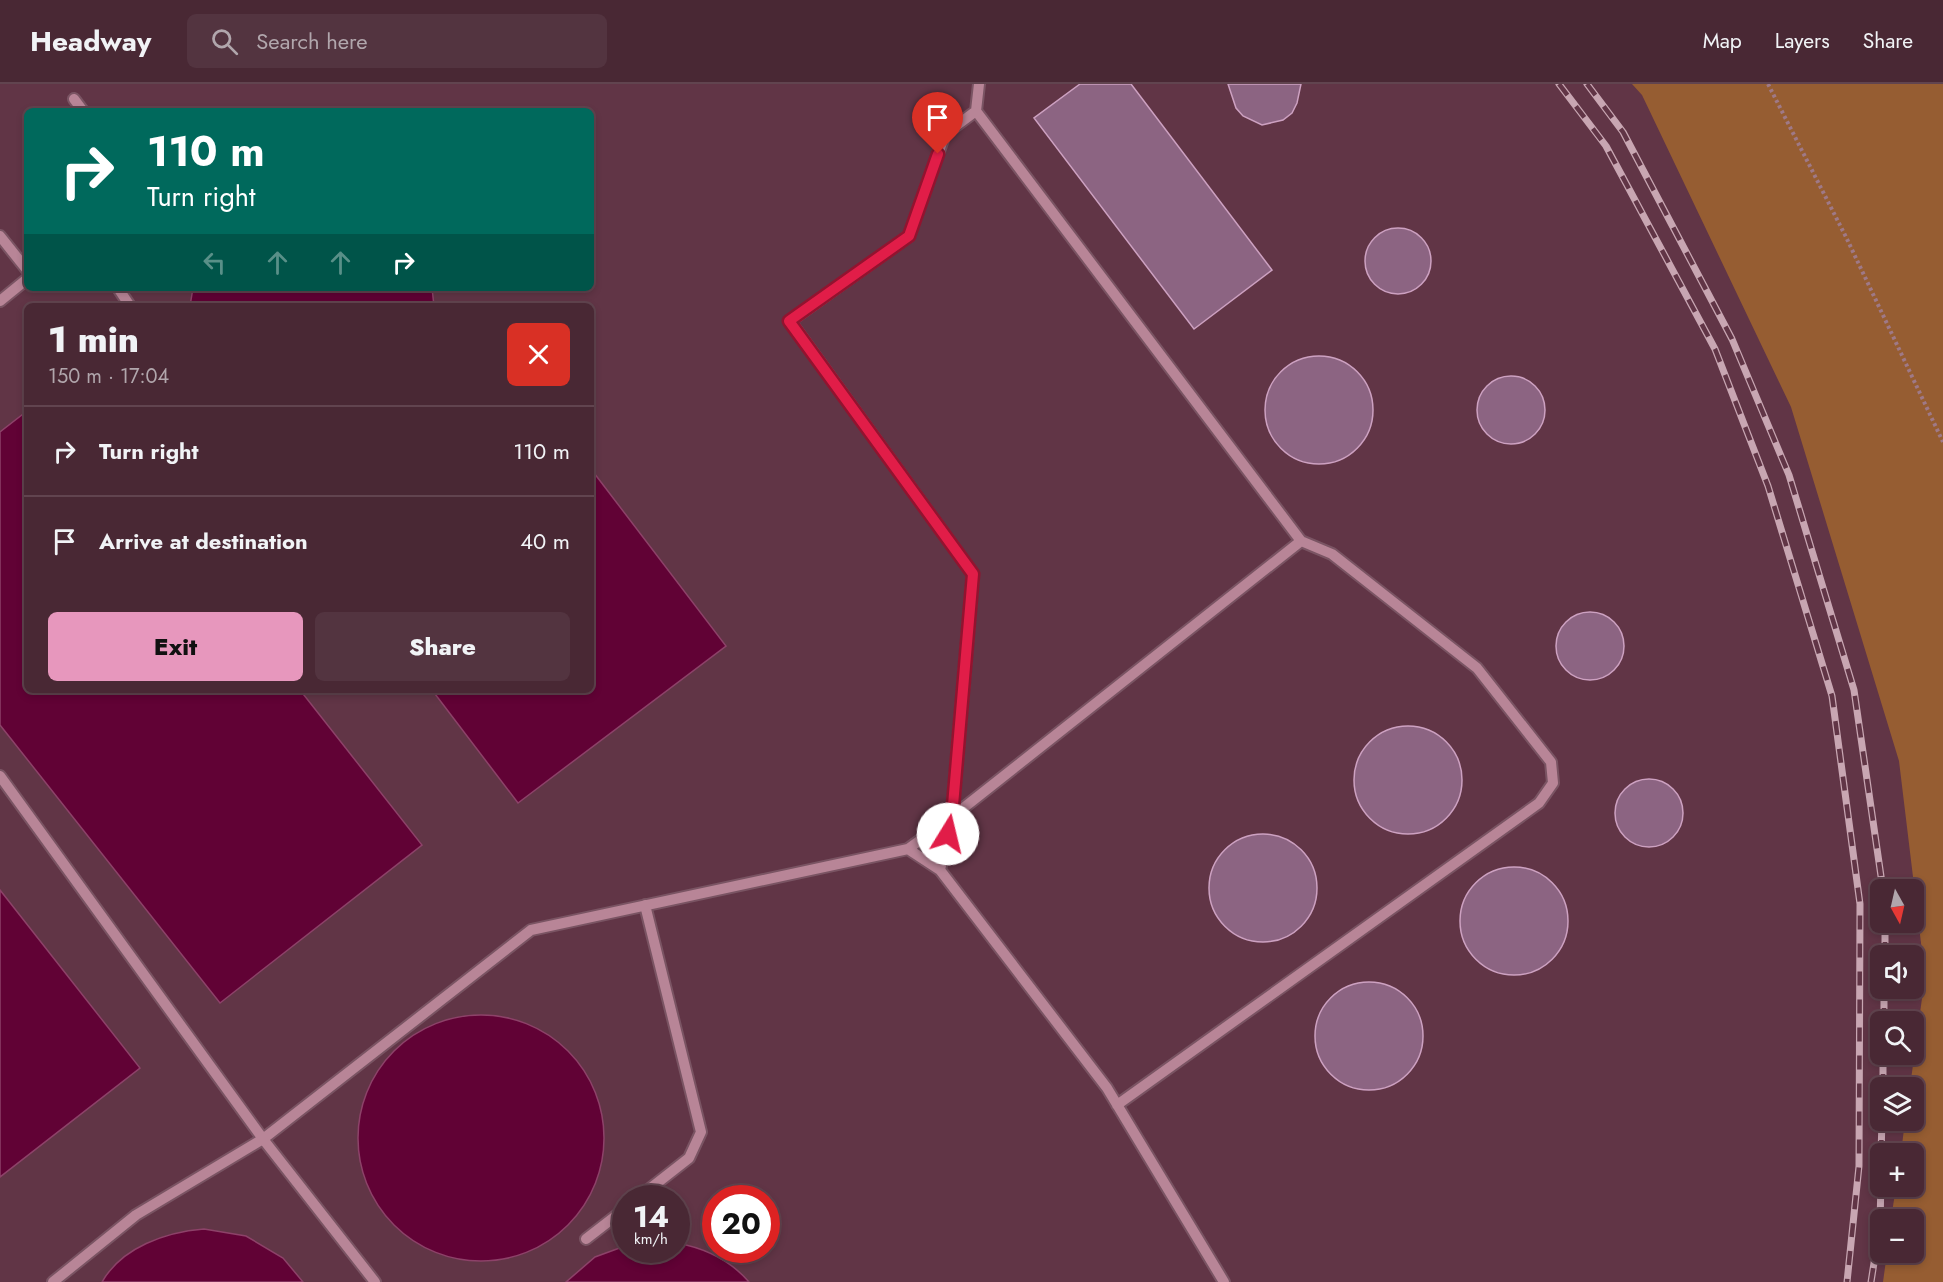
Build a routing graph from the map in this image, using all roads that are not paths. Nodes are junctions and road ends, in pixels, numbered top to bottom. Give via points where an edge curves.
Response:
1 (979, 84) edge
2 (74, 99) dead end
3 (81, 108) edge
4 (976, 111) junction
5 (0, 236) edge
6 (24, 266) edge
7 (24, 281) edge
8 (0, 301) edge
9 (1301, 541) junction
10 (0, 776) edge
11 (952, 817) junction
12 (908, 849) junction
13 (940, 870) junction
14 (645, 905) junction
15 (1117, 1105) junction
16 (263, 1139) junction
17 (655, 1185) edge
18 (612, 1219) edge
19 (586, 1239) dead end
20 (53, 1282) edge
21 (375, 1282) edge
22 (1224, 1282) edge

1 - 4 lane
2 - 3 lane
4 - 9 lane
4 - 11 lane via 945,134 909,236 789,321 973,574
5 - 6 lane
7 - 8 lane
9 - 11 lane
9 - 15 lane via 1332,554 1477,668 1551,762 1553,783 1539,803
10 - 16 lane
11 - 12 lane
11 - 13 lane
12 - 13 lane
12 - 14 lane
13 - 15 lane
14 - 16 lane via 531,930
14 - 17 lane via 701,1132 689,1158
15 - 22 lane
16 - 20 lane via 136,1215
16 - 21 lane
18 - 19 lane

